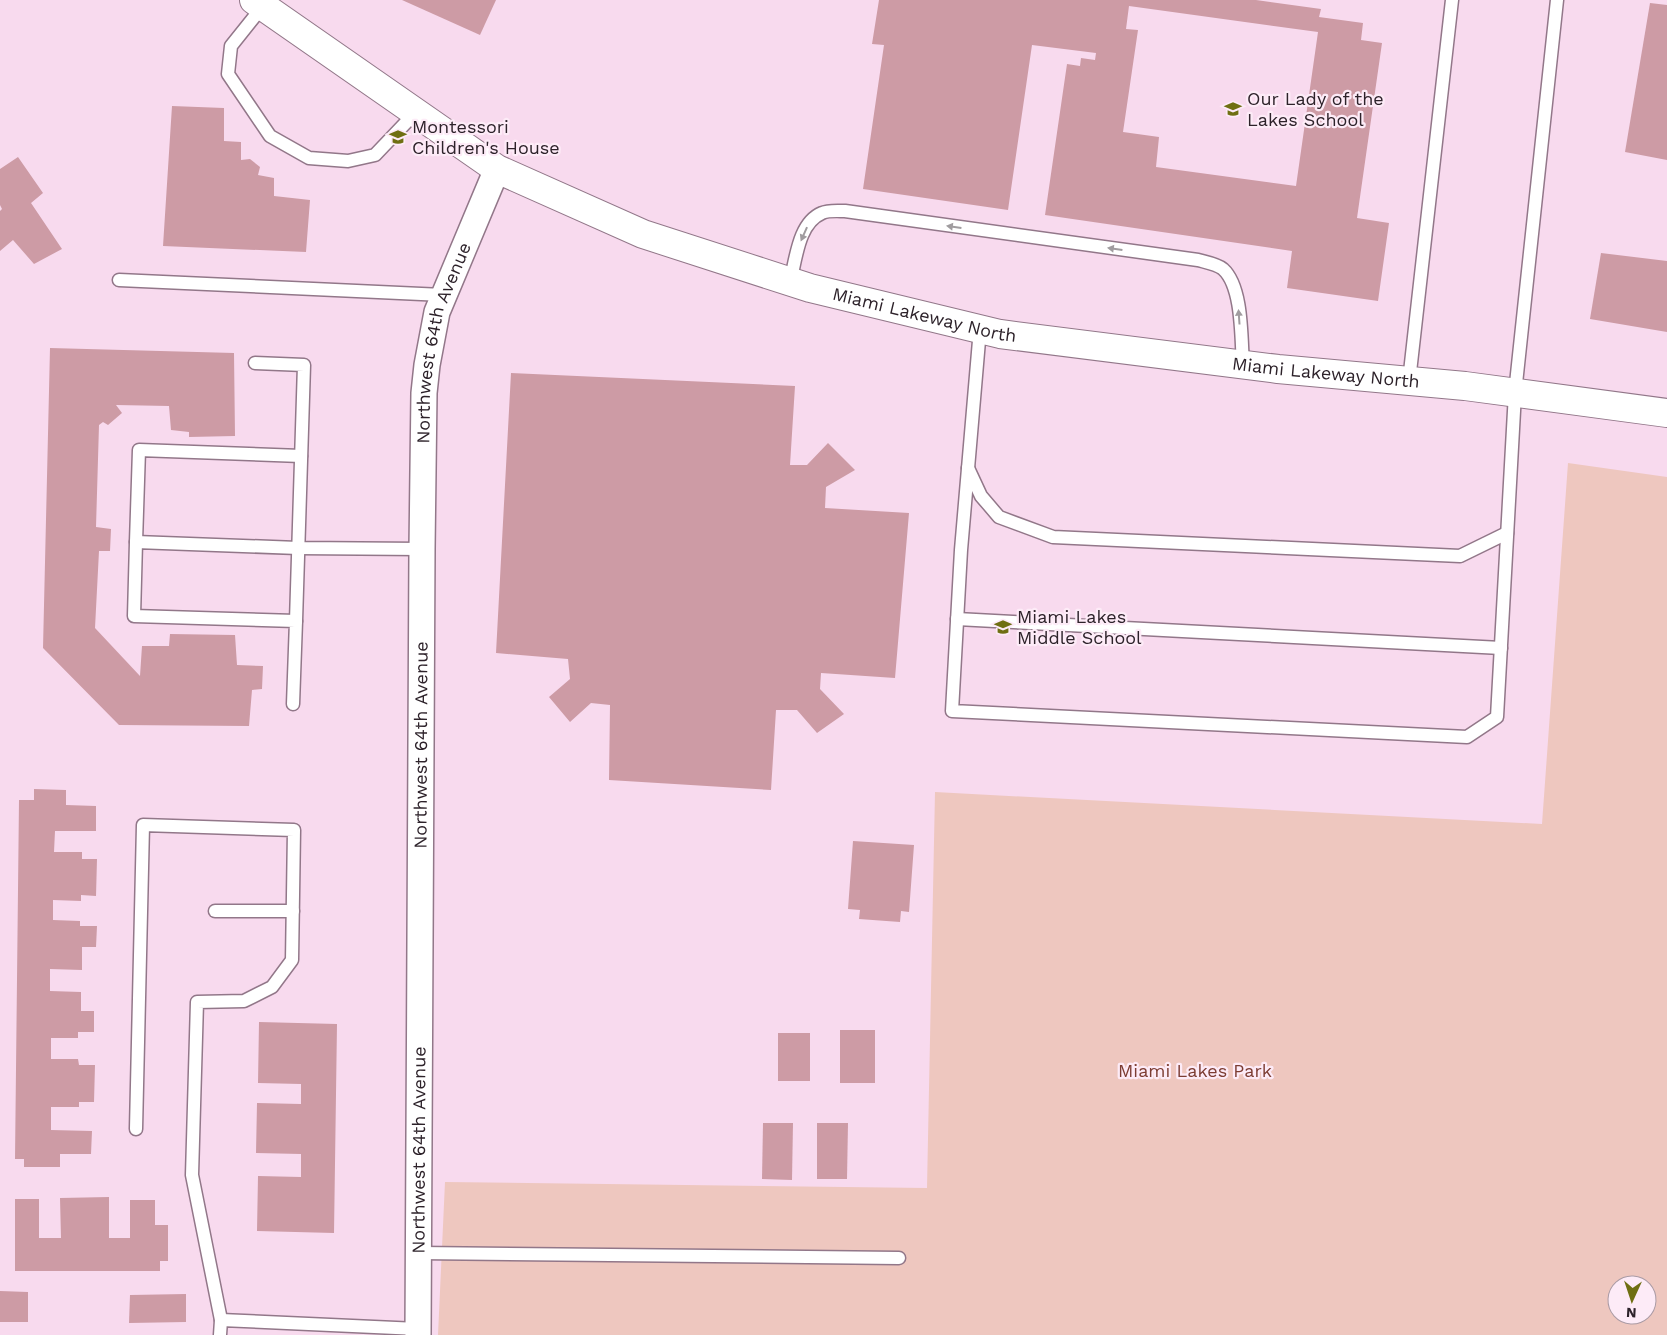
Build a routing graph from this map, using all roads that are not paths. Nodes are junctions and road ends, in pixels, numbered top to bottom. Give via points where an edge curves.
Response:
1 (1452, 0) edge
2 (1557, 0) edge
3 (259, 3) edge
4 (416, 112) junction
5 (497, 169) junction
6 (119, 280) dead end
7 (790, 282) junction
8 (442, 295) junction
9 (980, 328) junction
10 (255, 363) dead end
11 (1243, 365) junction
12 (1409, 381) junction
13 (1515, 393) junction
14 (1667, 413) edge
15 (301, 456) junction
16 (968, 468) junction
17 (1507, 533) junction
18 (136, 542) junction
19 (298, 548) junction
20 (422, 549) junction
21 (957, 619) junction
22 (296, 621) junction
23 (1501, 648) junction
24 (293, 704) dead end
25 (215, 911) dead end
26 (292, 911) junction
27 (136, 1129) dead end
28 (419, 1252) junction
29 (899, 1258) dead end
30 (221, 1320) junction
31 (418, 1332) edge
32 (220, 1335) edge

1 - 12 lane
2 - 13 lane
3 - 4 street, Miami Lakeway North
3 - 4 lane via 231,46 228,74 270,136 309,158 348,161 375,155
4 - 5 street, Miami Lakeway North
5 - 7 street, Miami Lakeway North via 643,234
5 - 8 street, Northwest 64th Avenue
6 - 8 lane
7 - 9 street, Miami Lakeway North
11 -> 7 lane via 1238,300 1233,280 1222,268 1198,260 845,211 823,212 811,220 802,236
8 - 20 street, Northwest 64th Avenue via 431,341 424,393
9 - 11 street, Miami Lakeway North via 1010,335
9 - 16 lane
10 - 15 lane via 304,365
11 - 12 street, Miami Lakeway North
12 - 13 street, Miami Lakeway North
13 - 14 street, Miami Lakeway North
13 - 17 lane
15 - 18 lane via 139,450
15 - 19 lane
16 - 17 lane via 981,496 999,517 1053,537 1460,556
16 - 21 lane
17 - 23 lane
18 - 19 lane
18 - 22 lane via 134,616
19 - 20 lane
19 - 22 lane
20 - 28 street, Northwest 64th Avenue
21 - 23 lane
21 - 23 lane via 952,711 1467,737 1496,718
22 - 24 lane
25 - 26 lane
26 - 27 lane via 294,830 143,825
26 - 30 lane via 292,960 272,987 244,1001 197,1002 192,1175
28 - 29 lane
28 - 31 street, Northwest 64th Avenue
30 - 31 lane
30 - 32 lane

